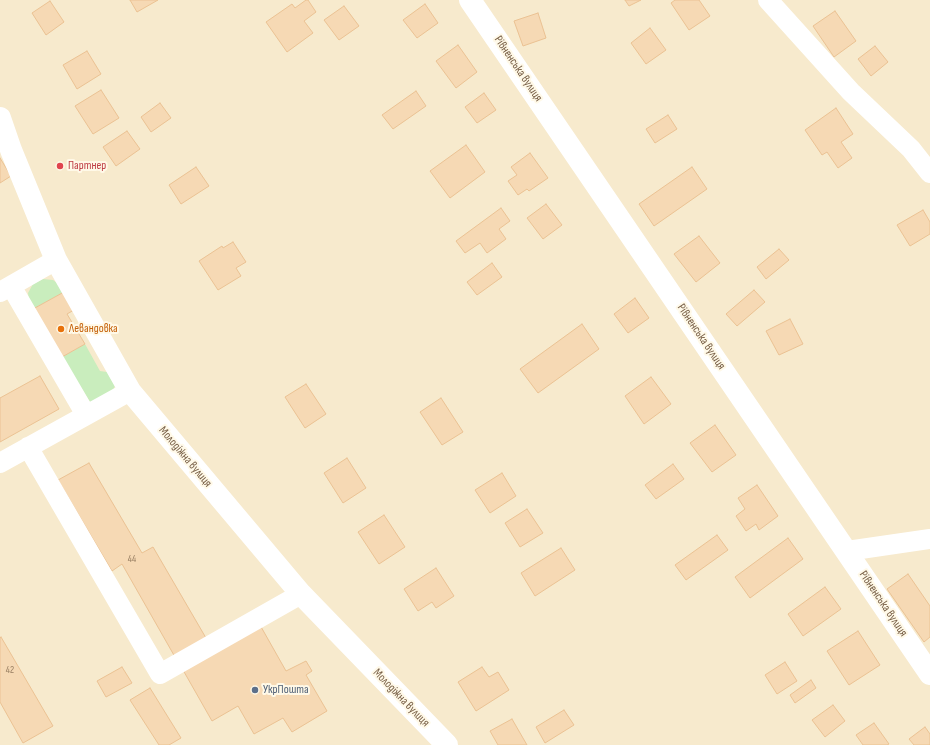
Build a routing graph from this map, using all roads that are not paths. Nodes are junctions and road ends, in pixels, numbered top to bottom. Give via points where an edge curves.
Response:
1 (470, 0) edge
2 (768, 0) edge
3 (0, 118) edge
4 (930, 173) edge
5 (56, 260) junction
6 (6, 289) edge
7 (130, 391) junction
8 (86, 415) junction
9 (28, 447) junction
10 (0, 463) edge
11 (930, 539) edge
12 (847, 551) junction
13 (301, 594) junction
14 (930, 674) edge
15 (446, 745) edge

1 - 12 main road, Рівненська вулиця
2 - 4 street via 851,92 911,149
3 - 5 main road, Молодіжна вулиця
5 - 6 street
5 - 7 main road, Молодіжна вулиця
6 - 8 street
7 - 8 street
7 - 13 main road, Молодіжна вулиця
8 - 9 street
9 - 10 street
9 - 13 street via 160,674
11 - 12 street
12 - 14 main road, Рівненська вулиця
13 - 15 main road, Молодіжна вулиця

